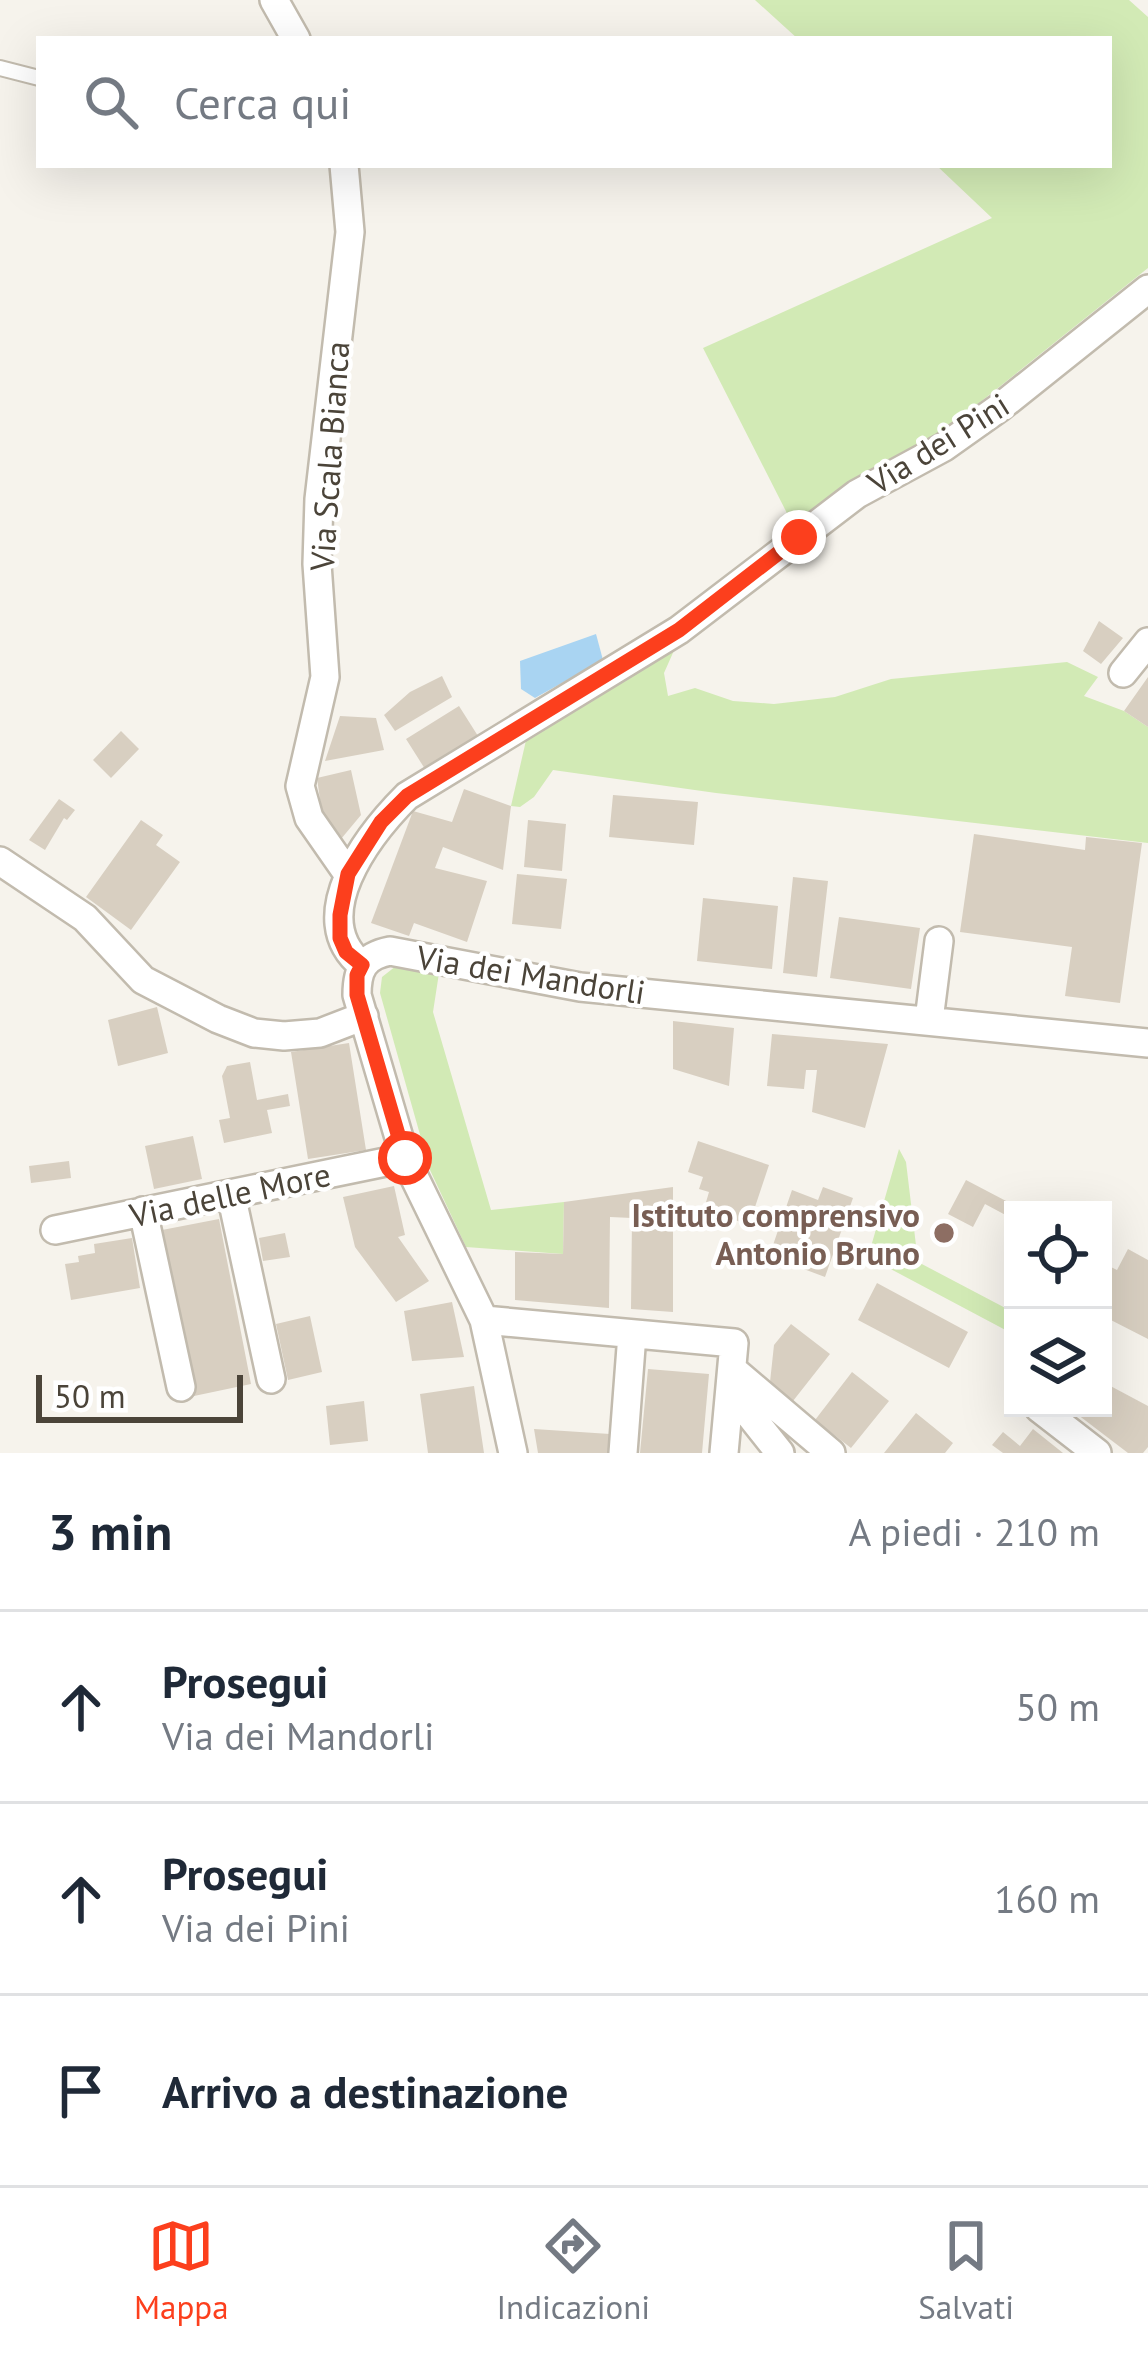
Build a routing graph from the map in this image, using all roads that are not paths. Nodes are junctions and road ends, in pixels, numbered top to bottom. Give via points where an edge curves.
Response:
1 (274, 0) edge
2 (294, 36) edge
3 (0, 68) edge
4 (36, 77) edge
5 (344, 168) edge
6 (1148, 289) edge
7 (1148, 642) edge
8 (1124, 673) dead end
9 (0, 861) edge
10 (348, 874) junction
11 (939, 941) dead end
12 (362, 965) junction
13 (364, 1016) junction
14 (929, 1020) junction
15 (1148, 1043) edge
16 (405, 1158) junction
17 (231, 1193) junction
18 (143, 1211) junction
19 (55, 1230) dead end
20 (484, 1320) junction
21 (632, 1334) junction
22 (732, 1367) junction
23 (271, 1379) dead end
24 (182, 1387) dead end
25 (1051, 1417) edge
26 (805, 1431) junction
27 (513, 1453) edge
28 (622, 1453) edge
29 (724, 1453) edge
30 (781, 1453) edge
31 (831, 1453) edge
32 (1097, 1453) edge

1 - 2 street
3 - 4 lane
5 - 10 street, Via Scala Bianca via 350,232 319,499 326,677 300,785 309,818
6 - 10 street, Via dei Pini via 999,408 857,494 679,630 407,796
7 - 8 street
9 - 13 street via 85,918 143,980 218,1019 284,1036
10 - 12 street, Via dei Pini via 340,938
11 - 14 street
12 - 13 street via 357,995
12 - 14 street, Via dei Mandorli via 390,951 580,987
13 - 16 street
14 - 15 street, Via dei Mandorli
16 - 17 street, Via delle More
16 - 20 street
17 - 18 street, Via delle More
17 - 23 street
18 - 19 street, Via delle More
18 - 24 street
20 - 21 street
20 - 27 street
21 - 22 street
21 - 28 street
22 - 26 street
22 - 29 street
22 - 30 street
25 - 32 street
26 - 30 street
26 - 31 street

